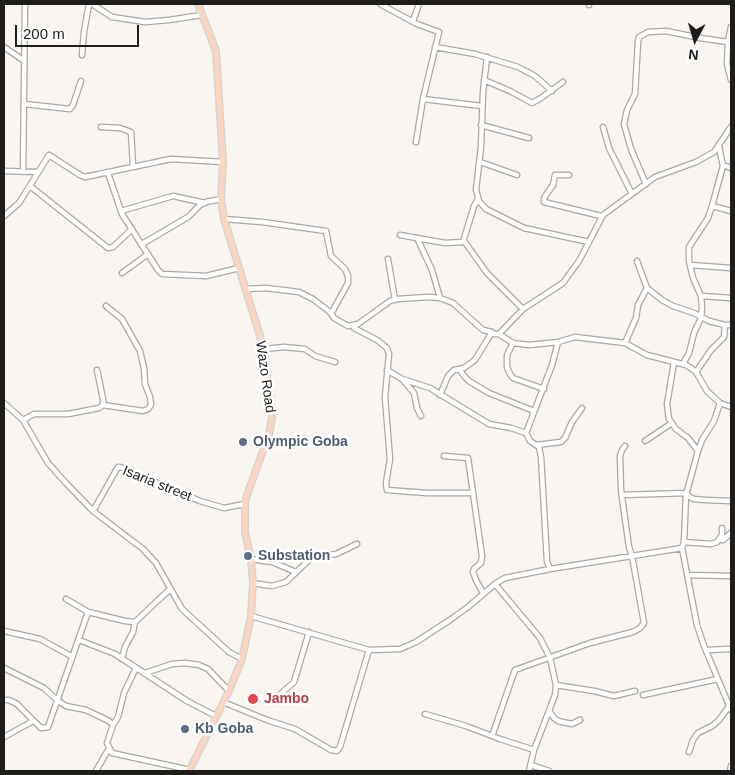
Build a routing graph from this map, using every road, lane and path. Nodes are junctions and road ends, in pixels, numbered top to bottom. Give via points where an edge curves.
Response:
1 (25, 4) edge
2 (90, 4) edge
3 (198, 4) edge
4 (380, 4) edge
5 (418, 4) edge
6 (202, 14) junction
7 (413, 22) junction
8 (731, 27) edge
9 (728, 42) junction
10 (4, 47) edge
11 (436, 48) junction
12 (82, 55) dead end
13 (487, 57) junction
14 (24, 60) junction
15 (484, 80) junction
16 (731, 80) edge
17 (81, 81) dead end
18 (563, 82) dead end
19 (552, 91) junction
20 (423, 99) junction
21 (24, 104) junction
22 (482, 106) junction
23 (481, 125) junction
24 (603, 127) dead end
25 (731, 127) edge
26 (101, 128) dead end
27 (529, 138) dead end
28 (416, 142) dead end
29 (720, 147) junction
30 (223, 162) junction
31 (480, 162) junction
32 (723, 165) junction
33 (133, 166) junction
34 (731, 168) edge
35 (4, 171) edge
36 (23, 172) junction
37 (38, 172) junction
38 (108, 173) junction
39 (569, 175) dead end
40 (517, 176) dead end
41 (646, 184) junction
42 (30, 186) junction
43 (632, 194) junction
44 (221, 199) junction
45 (478, 199) junction
46 (205, 203) junction
47 (712, 206) junction
48 (121, 211) junction
49 (731, 211) edge
50 (4, 216) edge
51 (602, 216) junction
52 (224, 219) junction
53 (132, 230) junction
54 (400, 234) dead end
55 (417, 238) junction
56 (464, 241) junction
57 (588, 242) junction
58 (142, 244) junction
59 (148, 254) junction
60 (388, 259) dead end
61 (637, 261) dead end
62 (690, 265) junction
63 (239, 268) junction
64 (731, 268) edge
65 (122, 272) dead end
66 (648, 288) junction
67 (245, 289) junction
68 (701, 296) junction
69 (440, 298) junction
70 (731, 298) edge
71 (395, 300) junction
72 (106, 306) dead end
73 (523, 308) junction
74 (331, 314) junction
75 (701, 318) junction
76 (725, 325) junction
77 (731, 325) edge
78 (353, 326) junction
79 (492, 332) junction
80 (499, 334) junction
81 (558, 342) junction
82 (513, 343) junction
83 (625, 343) junction
84 (264, 349) junction
85 (336, 362) dead end
86 (674, 362) junction
87 (683, 364) junction
88 (460, 369) junction
89 (96, 370) dead end
90 (386, 370) junction
91 (696, 372) junction
92 (402, 379) junction
93 (544, 389) junction
94 (440, 396) junction
95 (4, 403) edge
96 (720, 403) junction
97 (103, 405) junction
98 (731, 406) edge
99 (582, 408) dead end
100 (534, 411) junction
101 (421, 416) dead end
102 (23, 420) junction
103 (672, 423) junction
104 (526, 433) junction
105 (645, 442) dead end
106 (536, 445) junction
107 (625, 446) dead end
108 (698, 451) junction
109 (444, 456) dead end
110 (473, 493) junction
111 (687, 494) junction
112 (622, 496) junction
113 (731, 500) edge
114 (245, 504) junction
115 (93, 511) junction
116 (722, 528) dead end
117 (731, 533) edge
118 (719, 539) junction
119 (684, 542) junction
120 (357, 544) dead end
121 (682, 548) junction
122 (632, 556) junction
123 (251, 559) junction
124 (550, 569) junction
125 (296, 572) junction
126 (688, 575) junction
127 (731, 576) edge
128 (253, 583) junction
129 (495, 584) junction
130 (170, 589) junction
131 (483, 593) junction
132 (66, 599) dead end
133 (88, 612) junction
134 (252, 616) junction
135 (135, 622) junction
136 (4, 631) edge
137 (309, 632) junction
138 (79, 640) junction
139 (731, 649) edge
140 (369, 650) junction
141 (707, 650) junction
142 (71, 656) junction
143 (550, 658) junction
144 (122, 659) junction
145 (242, 659) junction
146 (4, 668) edge
147 (136, 668) junction
148 (145, 673) junction
149 (718, 679) junction
150 (556, 685) junction
151 (635, 690) dead end
152 (229, 691) junction
153 (643, 695) dead end
154 (275, 699) dead end
155 (4, 700) edge
156 (57, 700) junction
157 (223, 702) junction
158 (730, 708) edge
159 (549, 711) junction
160 (425, 714) dead end
161 (216, 716) junction
162 (580, 720) dead end
163 (33, 721) junction
164 (113, 725) junction
165 (492, 736) junction
166 (4, 737) edge
167 (110, 750) junction
168 (534, 750) junction
169 (688, 752) dead end
170 (531, 765) junction
171 (731, 766) edge
172 (190, 770) edge
173 (96, 771) edge
174 (529, 771) edge
175 (549, 771) edge
176 (730, 771) edge

1 - 14 street
2 - 6 street via 112,17 135,21 169,20
2 - 12 street
3 - 6 main road, Wazo Road
4 - 7 street
5 - 7 street
6 - 30 main road, Wazo Road via 216,49
7 - 11 street via 439,31
8 - 9 street
9 - 16 street via 727,68
9 - 41 street via 666,31 648,32 639,37 635,94 624,124
10 - 14 street
11 - 13 street
11 - 20 street
13 - 15 street
13 - 19 street via 524,69
14 - 21 street
15 - 19 street via 532,103
15 - 22 street
17 - 21 street via 70,109
18 - 19 street
20 - 22 street
20 - 28 street
21 - 36 street
22 - 23 street
23 - 27 street
23 - 31 street
24 - 43 street via 609,148
25 - 29 street
26 - 33 street via 120,128 130,132
29 - 32 street
29 - 41 street via 703,159 667,171
30 - 33 street via 170,159
30 - 44 main road, Wazo Road
31 - 40 street
31 - 45 street
32 - 34 street
32 - 47 street
33 - 38 street
35 - 36 street
36 - 37 street
37 - 38 street via 50,155 80,176
37 - 42 street
38 - 48 street
39 - 51 street via 555,175 544,202
41 - 43 street
42 - 50 street via 19,203
42 - 53 street via 108,248
43 - 51 street
44 - 46 street
44 - 52 main road, Wazo Road
45 - 56 street
45 - 57 street via 486,209 524,228
46 - 48 street via 173,196
46 - 58 street
47 - 49 street
47 - 62 street via 690,246
48 - 53 street
51 - 57 street
52 - 63 main road, Wazo Road
52 - 74 street via 326,231 331,256 348,276 348,283
53 - 58 street
54 - 55 street
55 - 56 street via 444,243
55 - 69 street via 432,270
56 - 73 street via 487,273
57 - 73 street via 563,283
58 - 59 street
59 - 63 street via 162,274 206,276
59 - 65 street
60 - 71 street
61 - 66 street
62 - 64 street
62 - 68 street
63 - 67 main road, Wazo Road
66 - 75 street via 667,304
66 - 83 street via 638,305
67 - 74 street via 299,292
67 - 84 main road, Wazo Road
68 - 70 street
68 - 75 street
69 - 71 street
69 - 79 street via 453,303 483,330
71 - 78 street
72 - 97 street via 122,319 140,351 150,405 143,411
73 - 80 street
74 - 78 street via 343,324
75 - 76 street
75 - 87 street
76 - 77 street
76 - 91 street via 724,337
78 - 90 street via 387,348
79 - 80 street
79 - 88 street via 475,360
80 - 82 street
81 - 82 street
81 - 83 street via 575,338
81 - 93 street
82 - 93 street via 507,355 510,374
83 - 86 street via 647,355
84 - 85 street via 302,349
84 - 114 main road, Wazo Road via 272,418
86 - 87 street
86 - 103 street via 667,404
87 - 91 street
88 - 94 street via 448,376
88 - 100 street via 469,381 489,393
89 - 97 street
90 - 92 street
90 - 110 street via 390,466 386,489
91 - 96 street via 707,391
92 - 94 street via 424,386
92 - 101 street via 414,393
93 - 100 street
94 - 104 street via 488,424
95 - 102 street
96 - 98 street
96 - 108 street
97 - 102 street via 83,412 34,414
99 - 106 street via 561,442
100 - 104 street
102 - 115 street via 48,463
103 - 105 street
103 - 108 street
104 - 106 street
106 - 124 street via 541,457
107 - 112 street via 620,456
108 - 111 street
109 - 110 street via 468,458
110 - 131 street via 482,556 474,572
111 - 112 street
111 - 113 street via 694,499
111 - 119 street
112 - 122 street via 628,548
114 - 115 street, Isaria street via 224,508 200,501 120,467
114 - 123 main road, Wazo Road via 245,532
115 - 130 street via 156,562
116 - 118 street
117 - 118 street via 723,540
118 - 119 street via 711,544
119 - 121 street
120 - 125 street via 336,554 311,558
121 - 122 street
121 - 126 street
122 - 124 street
122 - 143 street via 644,623 640,628
123 - 125 street via 272,562
123 - 128 main road, Wazo Road
124 - 129 street via 505,578
125 - 128 street via 290,580 272,586
126 - 127 street
126 - 141 street via 698,625
128 - 134 main road, Wazo Road
129 - 131 street
129 - 143 street via 533,629
130 - 135 street
130 - 145 street via 188,616 208,630 229,652
131 - 140 street via 468,608 416,642 400,649
132 - 133 street
133 - 135 street
133 - 138 street
134 - 137 street
134 - 145 main road, Wazo Road
135 - 144 street
136 - 142 street via 40,639
137 - 140 street
137 - 154 street via 294,682
138 - 142 street
138 - 144 street
139 - 141 street
140 - 157 street via 337,751 295,729
141 - 149 street
142 - 156 street
143 - 150 street
143 - 165 street via 515,670
144 - 147 street
145 - 152 main road, Wazo Road
146 - 156 street via 44,688
147 - 148 street
147 - 164 street
148 - 152 street via 172,664 199,665 208,669
148 - 161 street
149 - 153 street
149 - 158 street
150 - 151 street via 614,696
150 - 159 street
152 - 157 main road, Wazo Road
155 - 163 street via 17,704
156 - 163 street via 48,727 41,728
156 - 164 street via 66,706 86,710
157 - 161 main road, Wazo Road
158 - 169 street via 712,726 698,733
159 - 162 street via 558,721 572,724
159 - 168 street
160 - 165 street
161 - 172 main road, Wazo Road
163 - 166 street
164 - 167 street via 107,740
165 - 168 street
167 - 172 street
167 - 173 street
168 - 170 street
170 - 174 street
170 - 175 street
171 - 176 street

